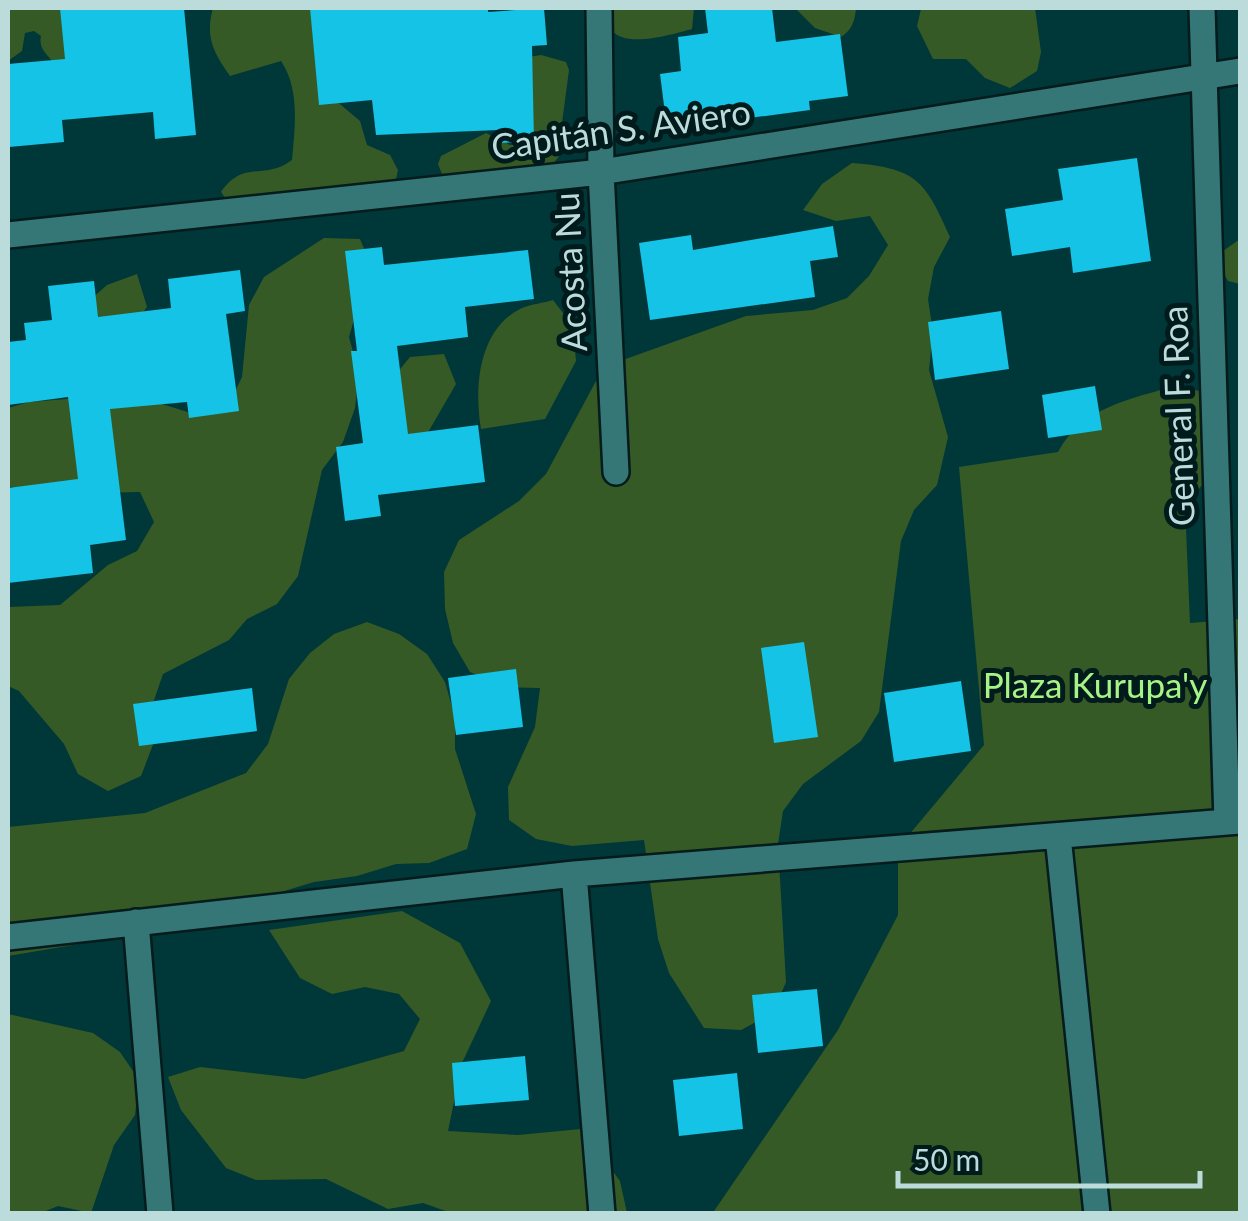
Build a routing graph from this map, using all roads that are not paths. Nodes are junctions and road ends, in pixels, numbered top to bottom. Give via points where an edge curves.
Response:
1 (599, 8) edge
2 (1202, 8) edge
3 (1240, 70) edge
4 (1203, 76) junction
5 (601, 172) junction
6 (8, 235) edge
7 (616, 472) dead end
8 (1234, 822) edge
9 (1058, 836) junction
10 (574, 874) junction
11 (136, 922) junction
12 (8, 938) edge
13 (160, 1214) edge
14 (602, 1214) edge
15 (1097, 1214) edge

1 - 5 street, Acosta Nu
2 - 4 street, General F. Roa
3 - 4 street, Capitán S. Aviero
4 - 5 street, Capitán S. Aviero
4 - 8 street, General F. Roa
5 - 6 street, Capitán S. Aviero
5 - 7 street, Acosta Nu
8 - 9 street
9 - 10 street
9 - 15 street
10 - 11 street
10 - 14 street
11 - 12 street
11 - 13 street

